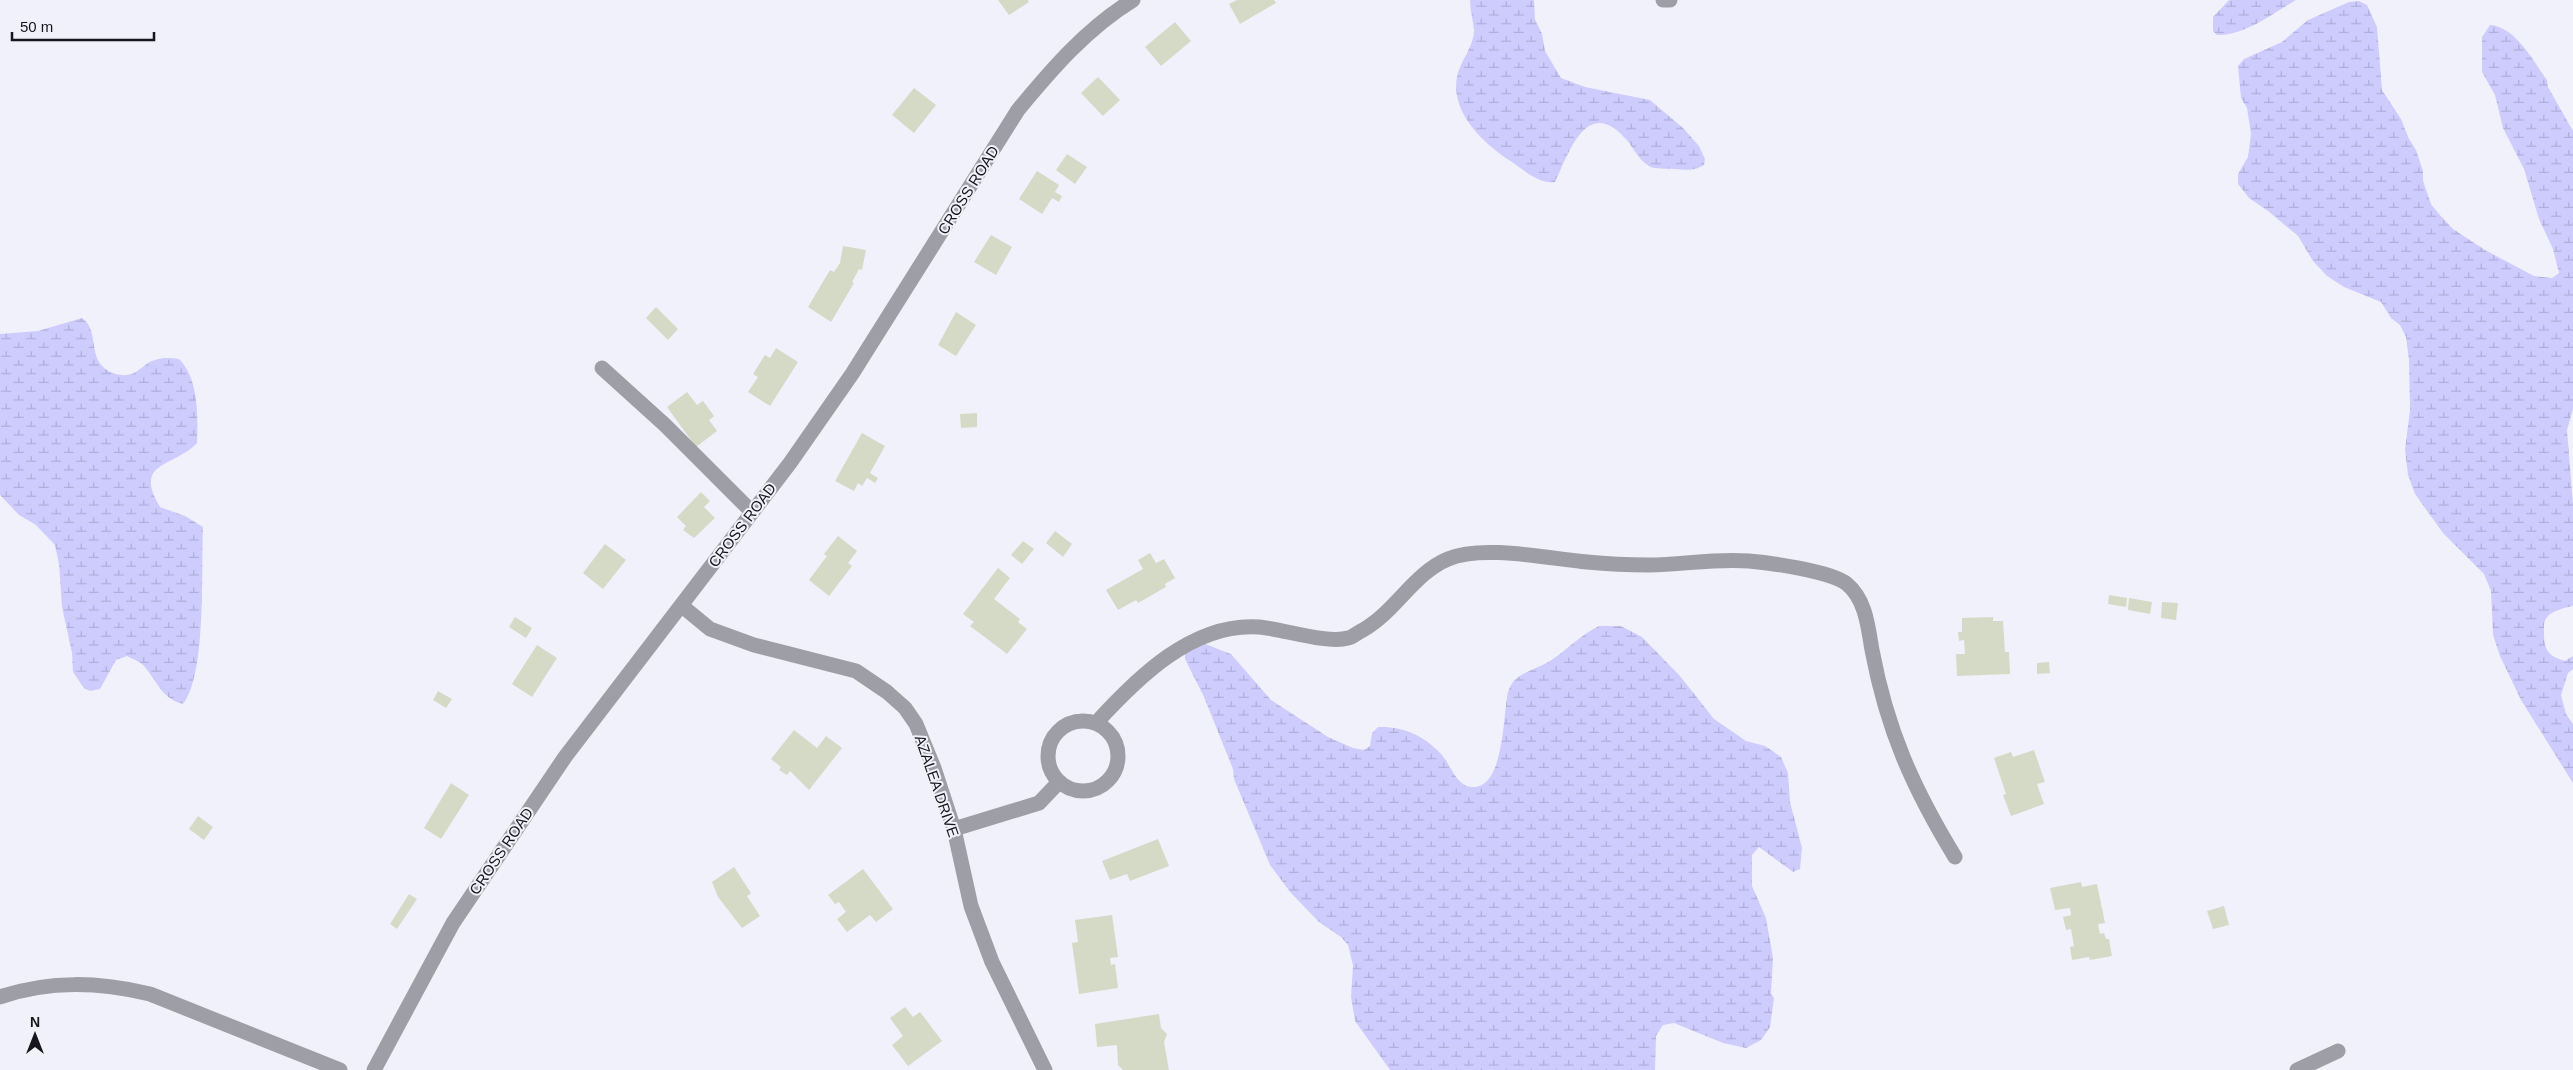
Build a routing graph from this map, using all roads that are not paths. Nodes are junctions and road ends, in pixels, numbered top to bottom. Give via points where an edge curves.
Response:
1 (1132, 0) edge
2 (1663, 0) edge
3 (1670, 0) edge
4 (602, 368) dead end
5 (752, 512) junction
6 (682, 606) junction
7 (1096, 723) junction
8 (1059, 782) junction
9 (954, 829) junction
10 (1955, 857) dead end
11 (0, 997) edge
12 (2338, 1051) dead end
13 (340, 1070) edge
14 (374, 1070) edge
15 (1045, 1070) edge
16 (2297, 1070) edge

1 - 5 street, CROSS ROAD via 1085,38 1018,110 852,374
2 - 3 street
4 - 5 street via 665,425
5 - 6 street, CROSS ROAD
6 - 9 street, AZALEA DRIVE via 710,629 754,645 856,671 887,692 905,708 916,724
6 - 14 street, CROSS ROAD via 565,757 453,923
7 - 8 street via 1075,722 1064,726 1050,742 1048,764
7 - 8 street via 1107,730 1118,752 1112,775 1099,787 1081,791
7 - 10 street via 1126,690 1169,657 1208,633 1258,627 1348,638 1375,623 1430,568 1450,557 1515,553 1588,562 1652,565 1751,561 1807,570 1845,582 1860,597 1880,691 1900,753 1930,816
8 - 9 street via 1039,803
9 - 15 street, AZALEA DRIVE via 971,906 992,962
11 - 13 street via 61,984 120,987 150,994
12 - 16 street

